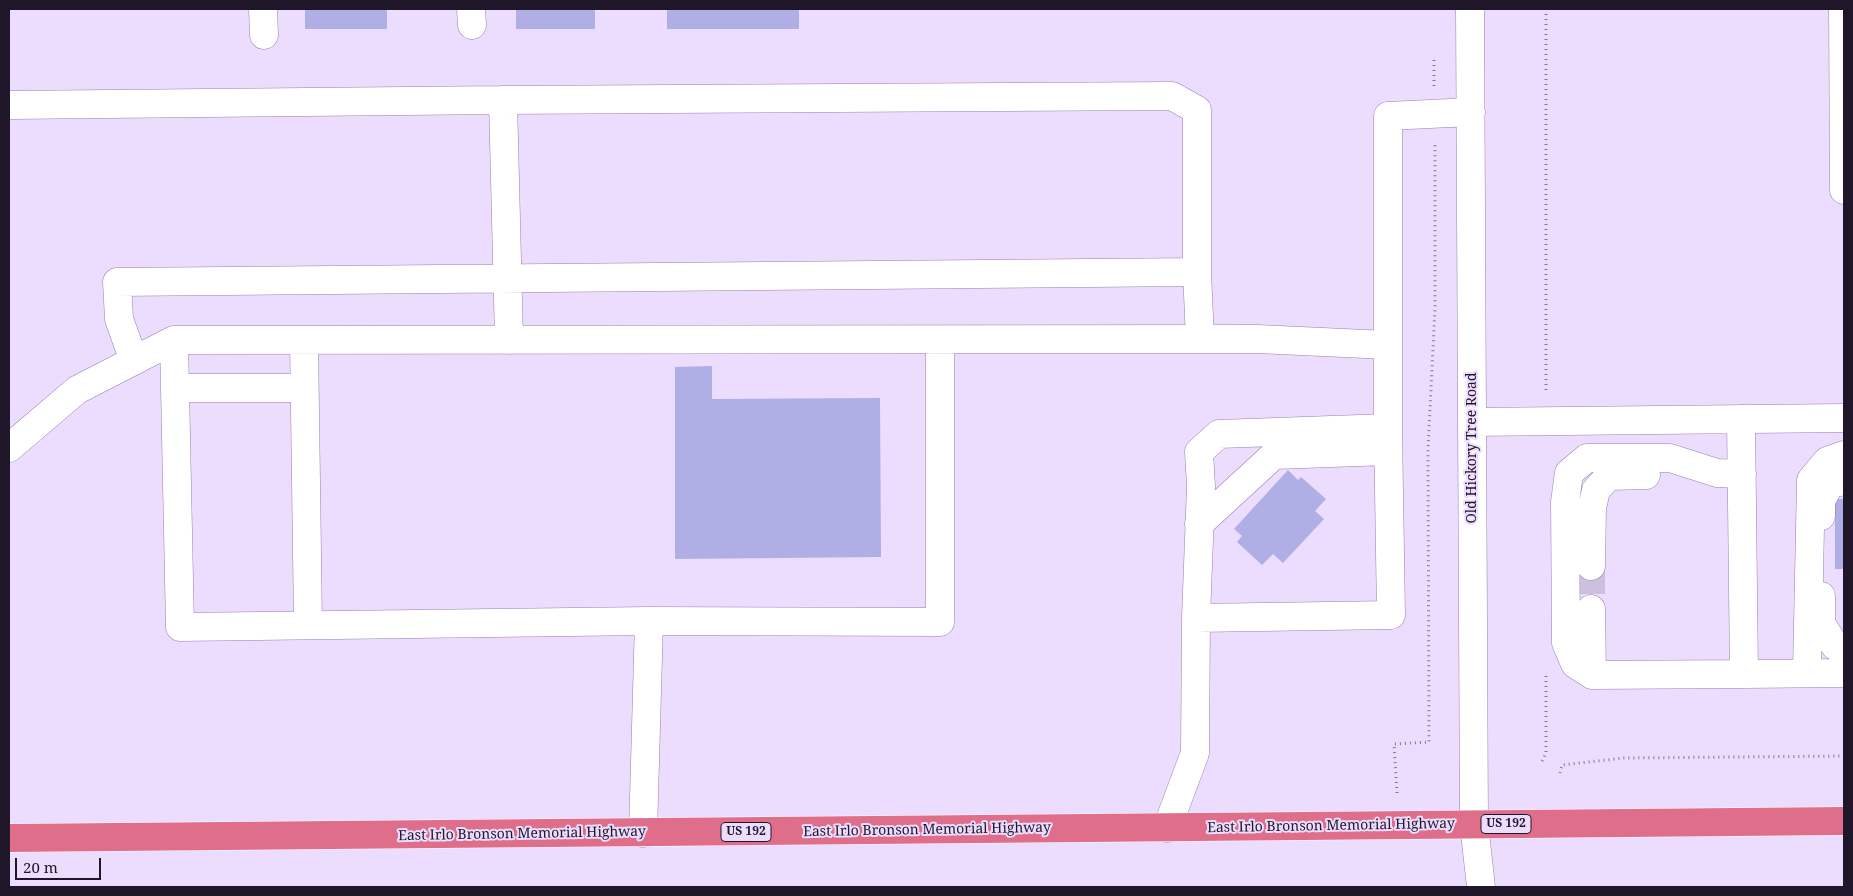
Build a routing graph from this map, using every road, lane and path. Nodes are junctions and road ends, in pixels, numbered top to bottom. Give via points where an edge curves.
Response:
1 (1470, 9) edge
2 (1546, 9) edge
3 (1843, 9) edge
4 (1434, 60) dead end
5 (504, 100) junction
6 (9, 105) edge
7 (1471, 112) junction
8 (1435, 114) junction
9 (1844, 190) edge
10 (1197, 272) junction
11 (506, 277) junction
12 (1200, 339) junction
13 (174, 340) junction
14 (304, 340) junction
15 (508, 340) junction
16 (940, 340) junction
17 (1388, 345) junction
18 (134, 360) junction
19 (175, 388) junction
20 (304, 388) junction
21 (1844, 418) edge
22 (1741, 419) junction
23 (1546, 421) junction
24 (1472, 422) junction
25 (1388, 440) junction
26 (9, 448) edge
27 (1844, 455) edge
28 (1730, 473) junction
29 (1844, 481) edge
30 (1200, 524) junction
31 (1591, 566) tunnel mouth
32 (1591, 609) tunnel mouth
33 (1196, 618) junction
34 (649, 621) junction
35 (308, 624) junction
36 (1844, 652) edge
37 (1546, 665) dead end
38 (1807, 672) junction
39 (1844, 673) edge
40 (1744, 674) junction
41 (1592, 675) junction
42 (1844, 756) edge
43 (1542, 760) dead end
44 (1560, 773) dead end
45 (1397, 793) dead end
46 (1844, 821) edge
47 (1474, 824) junction
48 (1167, 828) junction
49 (643, 833) junction
50 (9, 838) edge
51 (1481, 887) edge

1 - 7 street, Old Hickory Tree Road
2 - 23 path
3 - 9 street
4 - 8 path
5 - 6 street
5 - 10 street via 1172,96 1197,110
5 - 11 street
7 - 8 street
7 - 24 street, Old Hickory Tree Road
8 - 17 street via 1388,116
8 - 45 path via 1435,308 1428,448 1428,742 1394,744
10 - 11 street
10 - 12 street
11 - 15 street
11 - 18 street via 117,282 119,319
12 - 16 street
12 - 17 street
13 - 14 street
13 - 18 street
13 - 19 street
14 - 15 street
14 - 20 street
15 - 16 street
16 - 34 street via 940,622
17 - 25 street
18 - 26 street via 77,390
19 - 20 street
19 - 35 street via 180,627
20 - 35 street
21 - 22 street
22 - 23 street
22 - 28 street
23 - 24 street
24 - 47 street, Old Hickory Tree Road
25 - 30 street via 1274,455
25 - 30 street via 1219,434 1200,452
25 - 33 street via 1392,615
27 - 38 street via 1826,461 1811,480
28 - 31 street via 1609,476 1596,490 1592,508
28 - 40 street
28 - 41 street via 1670,458 1587,458 1569,473 1565,502 1566,643 1575,664
29 - 36 street via 1830,484 1821,501 1821,623 1835,646
30 - 33 street
32 - 41 street
33 - 48 street via 1195,753
34 - 35 street
34 - 49 street
37 - 43 path via 1546,753
38 - 39 street
38 - 40 street
40 - 41 street
42 - 44 path via 1624,758 1562,765
46 - 47 highway, East Irlo Bronson Memorial Highway / US 192
47 - 48 highway, East Irlo Bronson Memorial Highway / US 192
47 - 51 street, Old Hickory Tree Road
48 - 49 highway, East Irlo Bronson Memorial Highway / US 192
49 - 50 highway, East Irlo Bronson Memorial Highway / US 192

